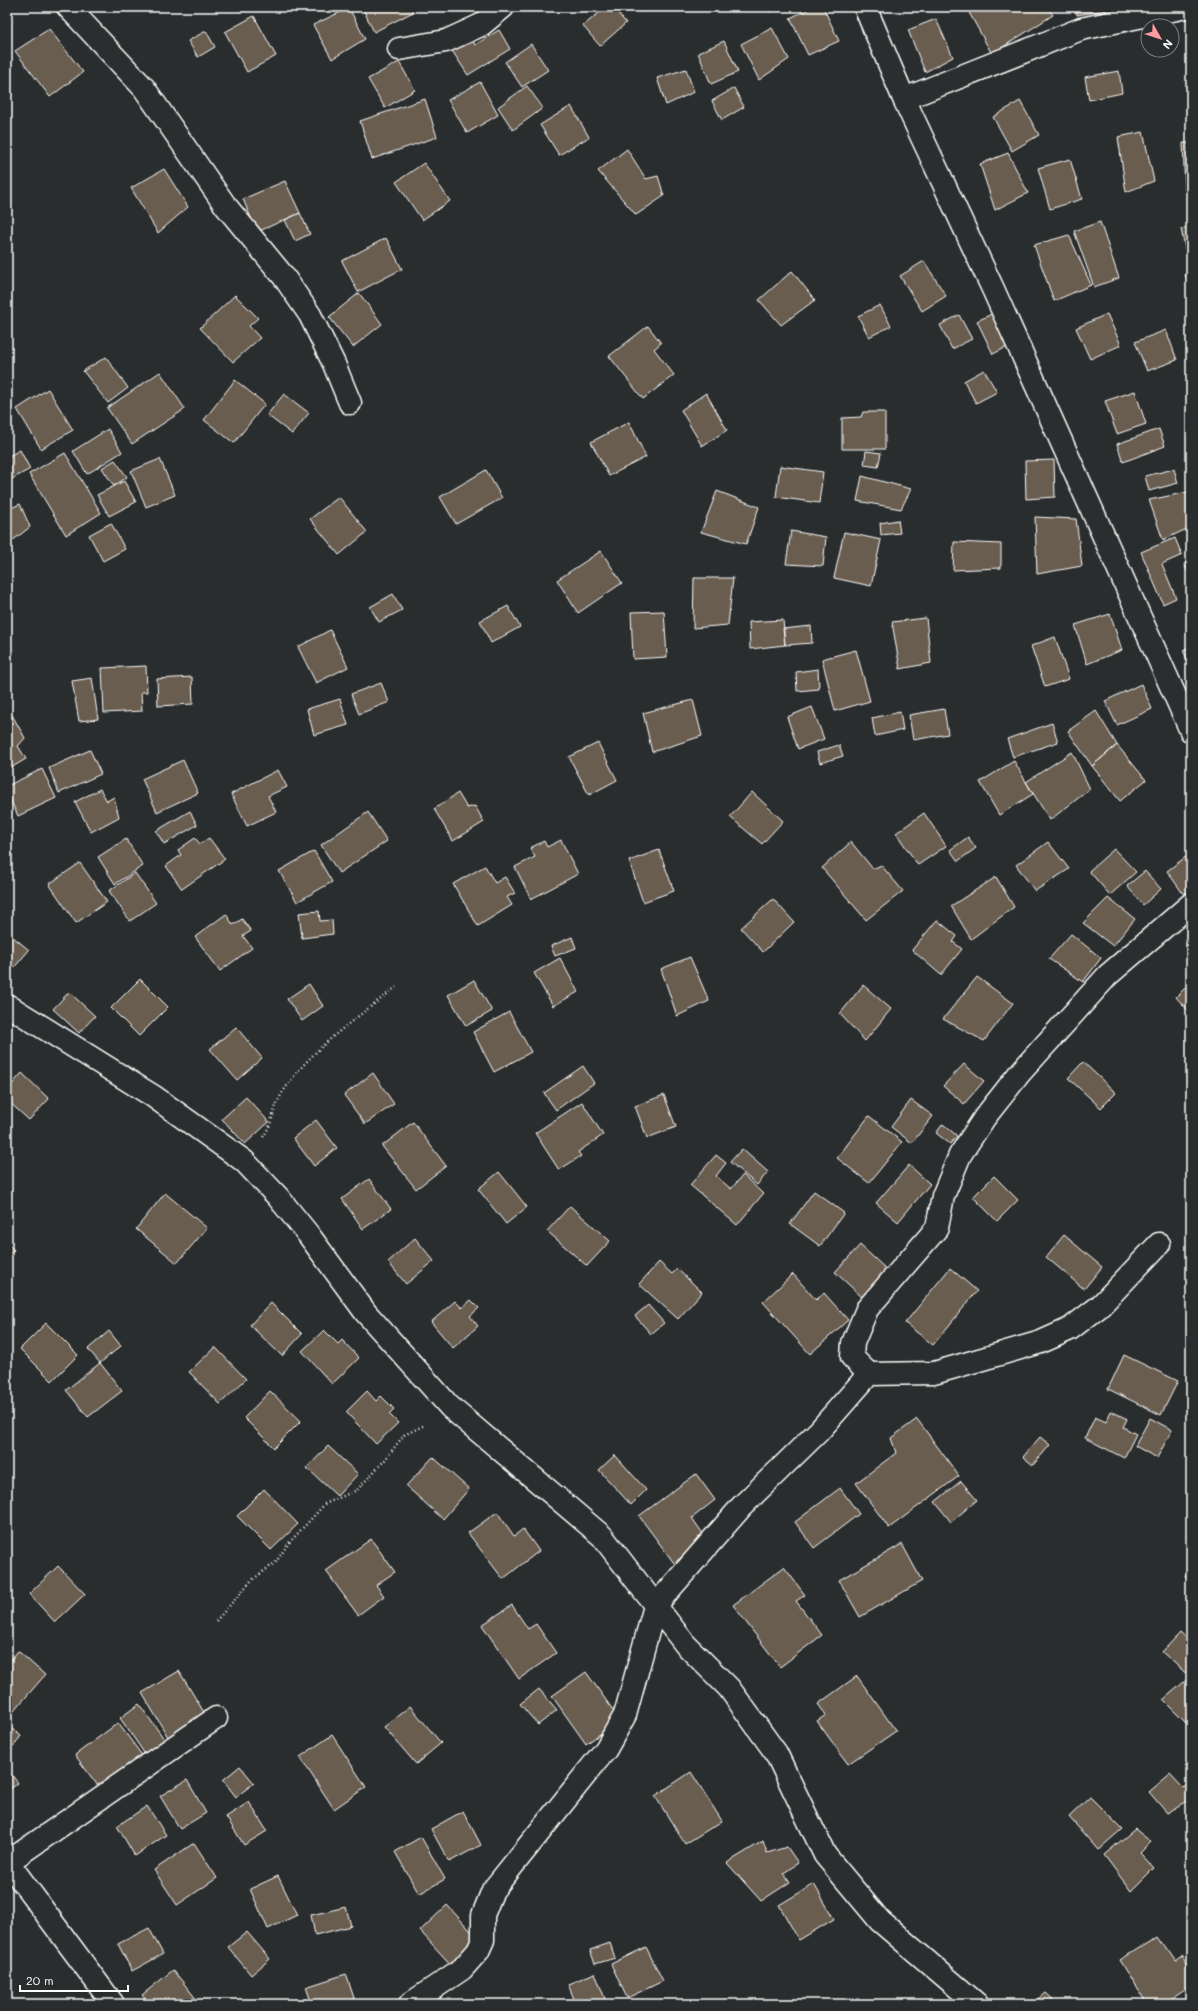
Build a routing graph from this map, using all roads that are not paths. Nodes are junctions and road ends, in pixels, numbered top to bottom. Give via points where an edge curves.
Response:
1 (68, 7) edge
2 (502, 7) edge
3 (864, 7) edge
4 (1186, 7) edge
5 (399, 49) dead end
6 (904, 99) junction
7 (350, 404) dead end
8 (1191, 731) edge
9 (1191, 904) edge
10 (7, 1004) edge
11 (1159, 1244) dead end
12 (869, 1374) junction
13 (655, 1606) junction
14 (216, 1718) dead end
15 (8, 1861) edge
16 (113, 2004) edge
17 (410, 2004) edge
18 (977, 2004) edge

1 - 7 street via 144,88 225,205 284,277 310,315
2 - 5 street via 481,25 446,41
3 - 6 street
4 - 6 street via 1081,29
6 - 8 street via 996,296
9 - 12 street via 1108,975 1019,1074 985,1117 960,1156 943,1196 937,1228 876,1297 862,1320 853,1343 852,1358
10 - 13 street via 153,1096 244,1162 304,1229 366,1313 450,1407 602,1536
11 - 12 street via 1100,1306 1070,1329 1047,1340 934,1373
12 - 13 street via 819,1431 742,1506
13 - 17 street via 625,1715 617,1732 493,1890 483,1915 483,1940 478,1951 462,1969
13 - 18 street via 685,1644 729,1688 776,1753 825,1855 880,1920
14 - 15 street
15 - 16 street

